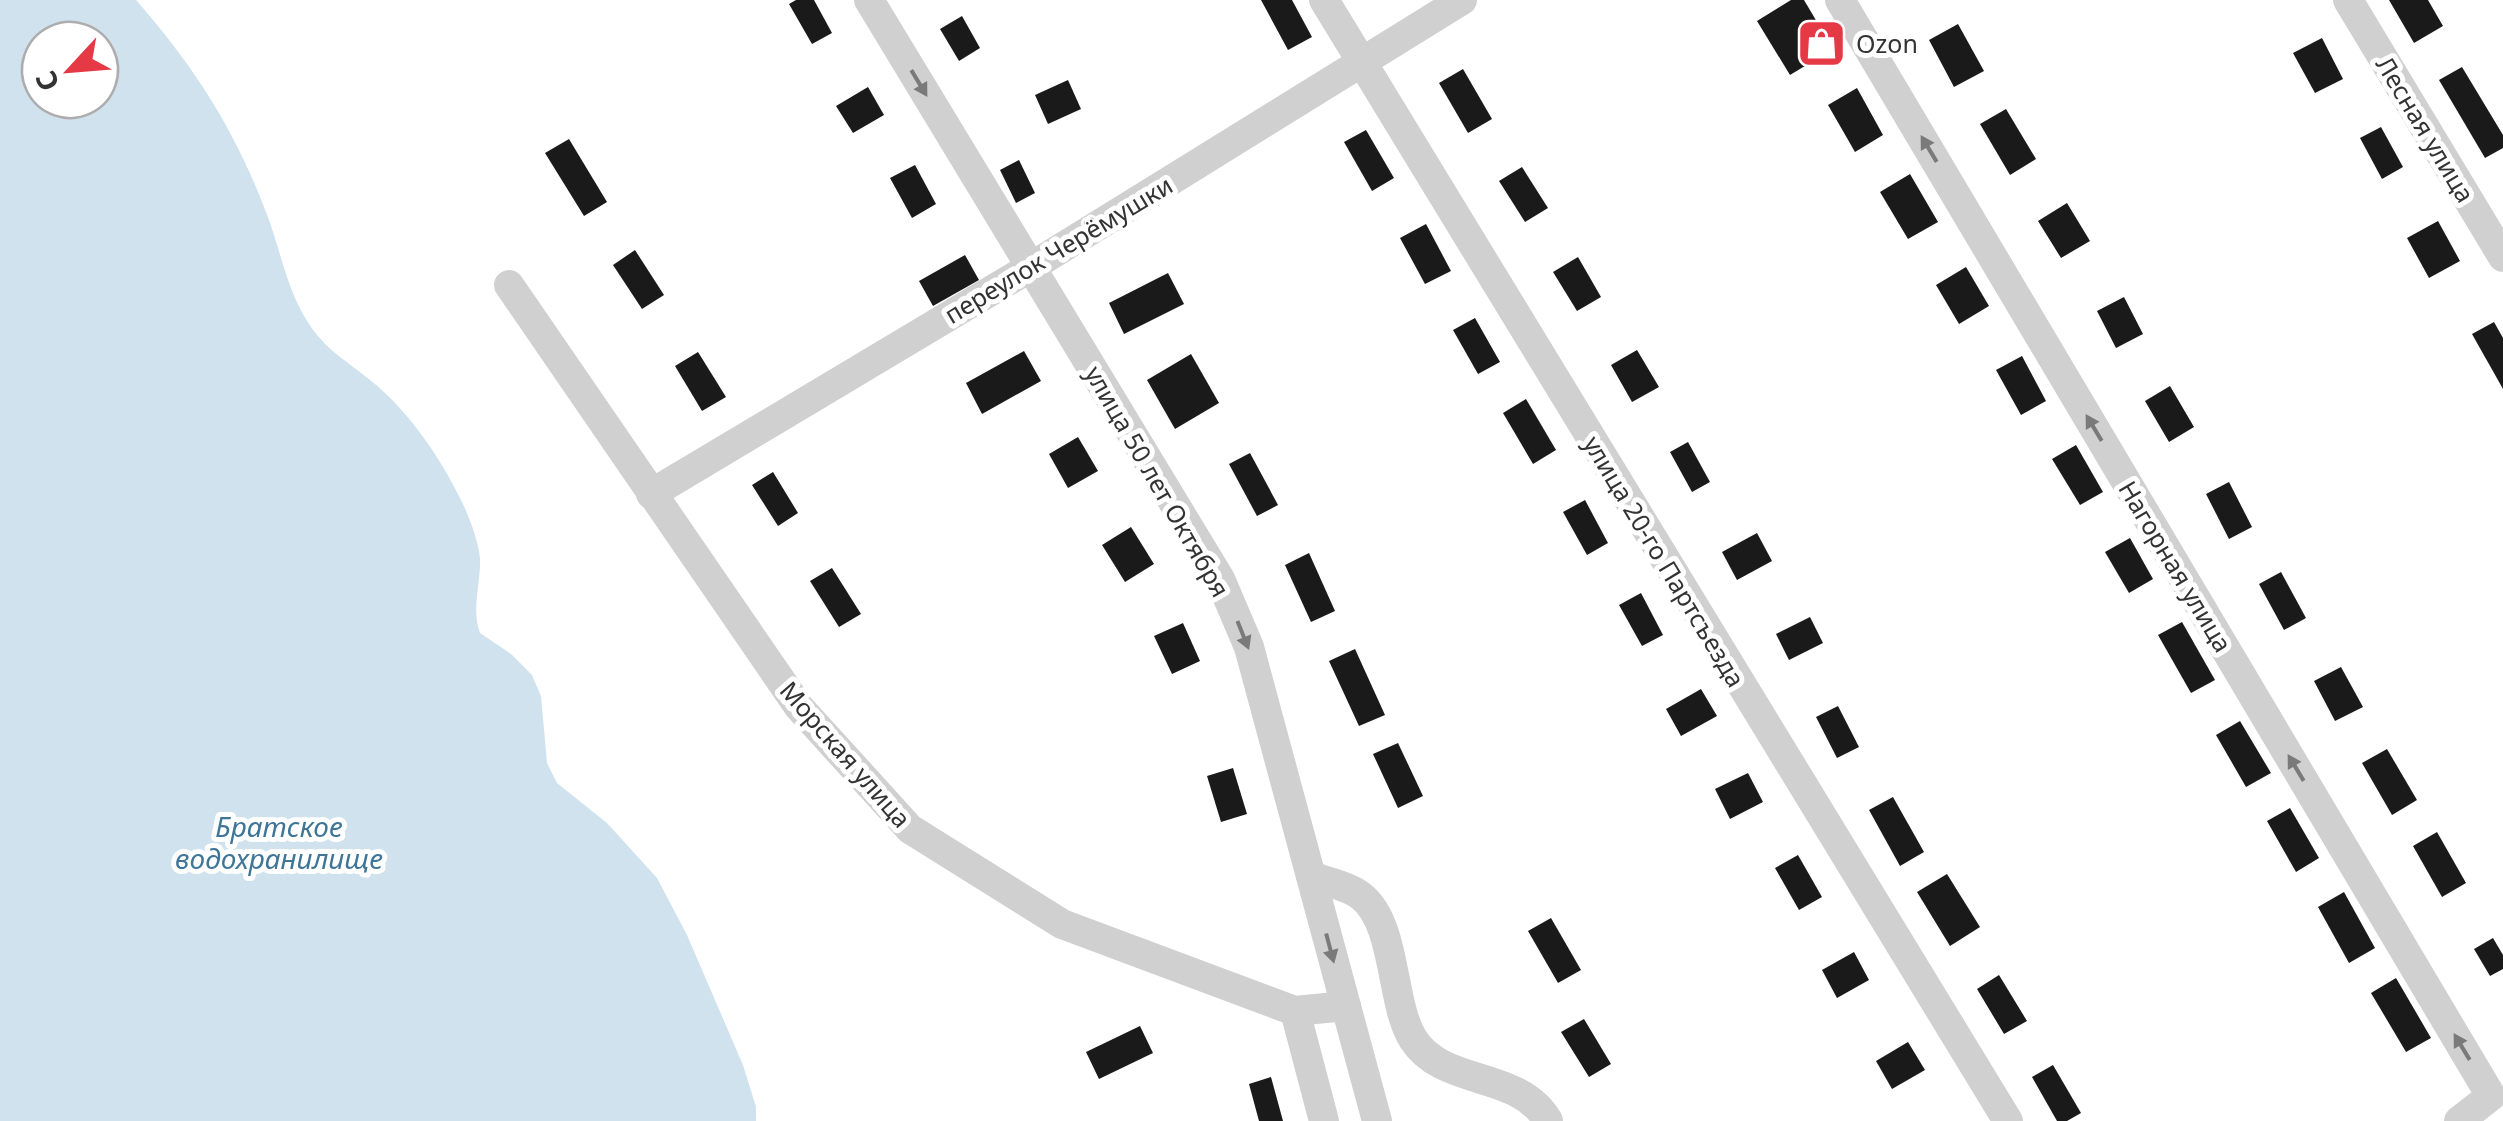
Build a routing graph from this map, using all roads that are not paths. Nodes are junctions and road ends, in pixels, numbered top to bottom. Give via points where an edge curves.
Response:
1 (869, 0) edge
2 (1324, 0) edge
3 (1462, 0) edge
4 (1840, 0) edge
5 (2348, 0) edge
6 (1361, 62) junction
7 (2503, 257) edge
8 (1030, 267) junction
9 (509, 285) dead end
10 (651, 494) junction
11 (1311, 876) junction
12 (1346, 1006) junction
13 (1295, 1011) junction
14 (2497, 1096) edge
15 (1324, 1121) edge
16 (1378, 1121) edge
17 (1548, 1121) edge
18 (2008, 1121) edge
19 (2459, 1121) edge

1 -> 8 street, улица 50 лет Октября
2 - 6 street, улица 20-го Партсъезда
3 - 6 street, переулок Черёмушки
14 -> 4 street, Нагорная улица
5 - 7 street, Лесная улица
6 - 8 street, переулок Черёмушки
6 - 18 street, улица 20-го Партсъезда
8 - 10 street, переулок Черёмушки
8 -> 11 street, улица 50 лет Октября via 1220,579 1248,646
9 - 10 street, Морская улица
10 - 13 street, Морская улица via 798,708 910,829 1062,924
11 -> 12 street, улица 50 лет Октября
11 - 17 street via 1361,896 1378,920 1412,1037 1432,1061 1514,1089
12 - 13 street, Морская улица
12 - 16 street, улица 50 лет Октября
13 - 15 street
14 - 19 street, Нагорная улица

